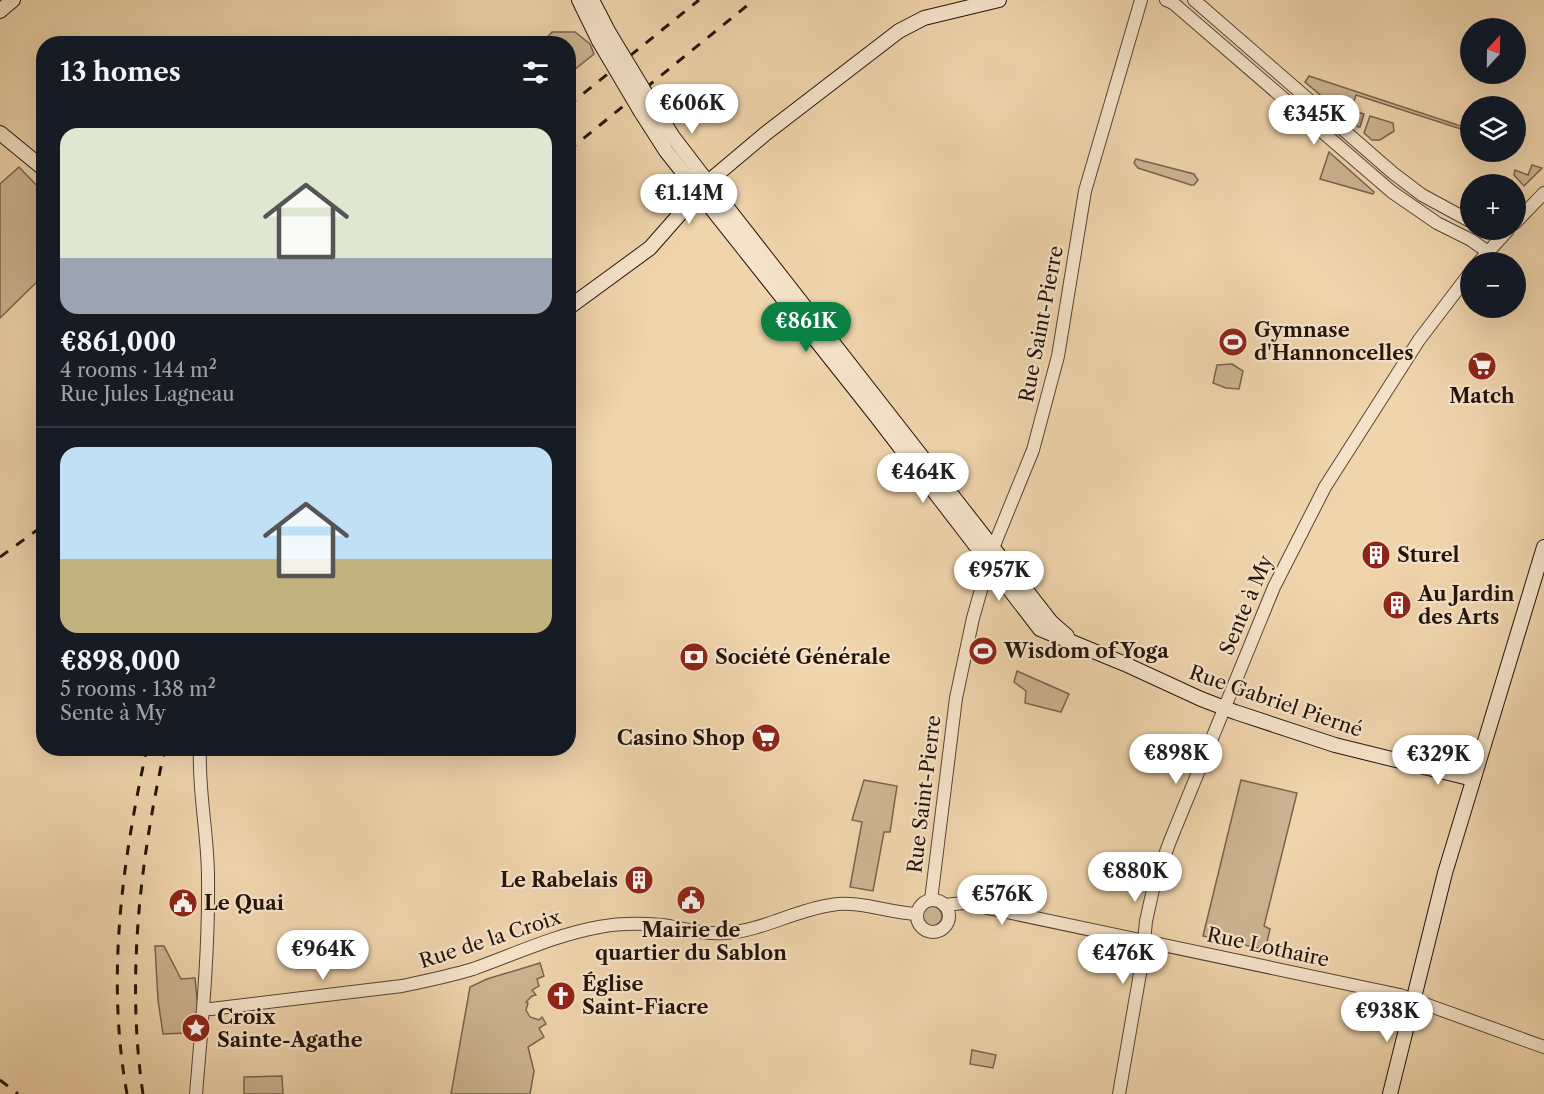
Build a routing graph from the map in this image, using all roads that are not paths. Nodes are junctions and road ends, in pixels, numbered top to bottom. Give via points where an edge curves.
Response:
1 (13, 0) edge
2 (579, 0) edge
3 (592, 0) edge
4 (999, 0) edge
5 (1141, 0) edge
6 (1166, 0) edge
7 (1194, 0) edge
8 (0, 11) edge
9 (604, 37) junction
10 (1282, 76) junction
11 (1270, 88) junction
12 (0, 133) edge
13 (1376, 159) junction
14 (36, 162) edge
15 (1366, 171) junction
16 (703, 187) junction
17 (1544, 193) edge
18 (1526, 212) edge
19 (1460, 216) edge
20 (1499, 240) edge
21 (1488, 252) joint
22 (759, 258) junction
23 (1460, 286) edge
24 (576, 302) edge
25 (1544, 547) edge
26 (993, 548) junction
27 (988, 562) junction
28 (1073, 642) junction
29 (1224, 708) junction
30 (200, 756) edge
31 (1473, 779) junction
32 (931, 900) junction
33 (944, 905) junction
34 (978, 906) junction
35 (917, 914) junction
36 (948, 918) junction
37 (1144, 940) junction
38 (1413, 999) junction
39 (203, 1009) junction
40 (1544, 1047) edge
41 (196, 1094) edge
42 (1119, 1094) edge
43 (1390, 1094) edge

1 - 8 main road
2 - 9 main road
3 - 9 main road
4 - 16 main road via 912,23 774,127
5 - 26 street, Rue Saint-Pierre via 1085,191 1058,356 1033,450
6 - 11 street
7 - 10 street
9 - 16 main road, bridge via 647,108 673,137
10 - 11 street
10 - 13 street
11 - 15 street
12 - 14 main road
13 - 15 street
13 - 19 street via 1422,195
15 - 21 street via 1411,207
16 - 22 main road
16 - 24 main road via 645,252
17 - 18 street
20 - 21 street
22 - 26 main road, Rue Gabriel Pierné
22 - 27 main road, Rue Gabriel Pierné
23 - 29 street, Sente à My via 1419,340 1316,503 1274,587
25 - 31 main road
26 - 27 street, Rue Saint-Pierre
26 - 28 main road, Rue Gabriel Pierné via 1050,621
27 - 28 main road, Rue Gabriel Pierné via 1040,629
27 - 32 street, Rue Saint-Pierre via 956,698
28 - 29 main road, Rue Gabriel Pierné
29 - 31 main road, Rue Gabriel Pierné via 1335,745
29 - 37 street, Sente à My via 1165,854 1152,894
30 - 39 street via 208,874
31 - 38 main road via 1444,873
32 - 33 street
32 - 35 street via 921,904
33 - 34 street, Rue Lothaire
33 - 36 street
34 - 36 street
34 - 37 street, Rue Lothaire
35 - 36 street via 919,924 932,931 943,927
35 - 39 street, Rue de la Croix via 833,904 724,934 630,923 572,933 444,977
37 - 38 street, Rue Lothaire
37 - 42 street, Sente à My
38 - 40 street, Rue Lothaire
38 - 43 main road
39 - 41 street

